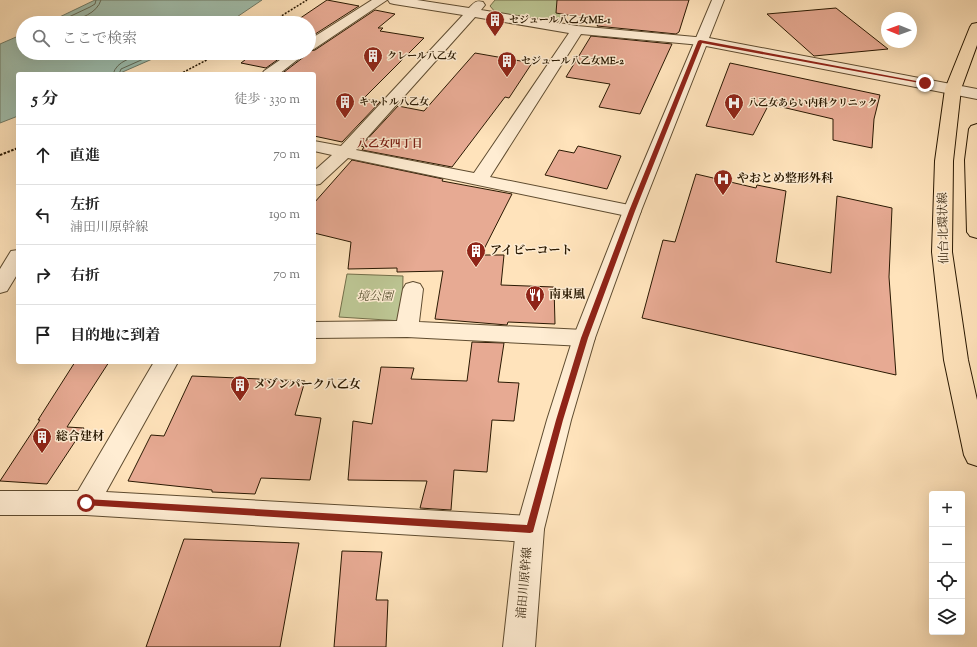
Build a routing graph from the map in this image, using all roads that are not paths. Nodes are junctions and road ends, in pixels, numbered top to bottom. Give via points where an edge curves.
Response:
1 (381, 0) edge
2 (394, 0) edge
3 (484, 0) edge
4 (718, 0) edge
5 (472, 13) junction
6 (977, 27) edge
7 (577, 30) junction
8 (700, 41) junction
9 (316, 42) edge
10 (289, 60) edge
11 (272, 72) edge
12 (954, 89) junction
13 (977, 94) edge
14 (977, 129) edge
15 (316, 146) edge
16 (345, 152) junction
17 (316, 178) edge
18 (479, 180) junction
19 (632, 211) junction
20 (977, 232) edge
21 (16, 259) edge
22 (0, 286) edge
23 (413, 289) dead end
24 (407, 329) junction
25 (316, 330) edge
26 (584, 338) junction
27 (165, 364) edge
28 (977, 455) edge
29 (0, 503) edge
30 (86, 503) junction
31 (530, 529) junction
32 (520, 647) edge

1 - 9 street
2 - 5 street
3 - 5 street
4 - 8 street, 浦田川原幹線
5 - 7 street
5 - 16 street
6 - 12 main road, 仙台北環状線
7 - 8 street
7 - 18 street
8 - 12 street
8 - 19 street, 浦田川原幹線
10 - 11 street
12 - 13 street
12 - 28 main road, 仙台北環状線 via 944,161 942,252 956,360
14 - 20 main road via 974,160
15 - 16 street
16 - 17 street
16 - 18 street
18 - 19 street
19 - 26 street, 浦田川原幹線
21 - 22 street
23 - 24 street
24 - 25 street
24 - 26 street
26 - 31 street, 浦田川原幹線
27 - 30 street
29 - 30 street
30 - 31 street
31 - 32 street, 浦田川原幹線

